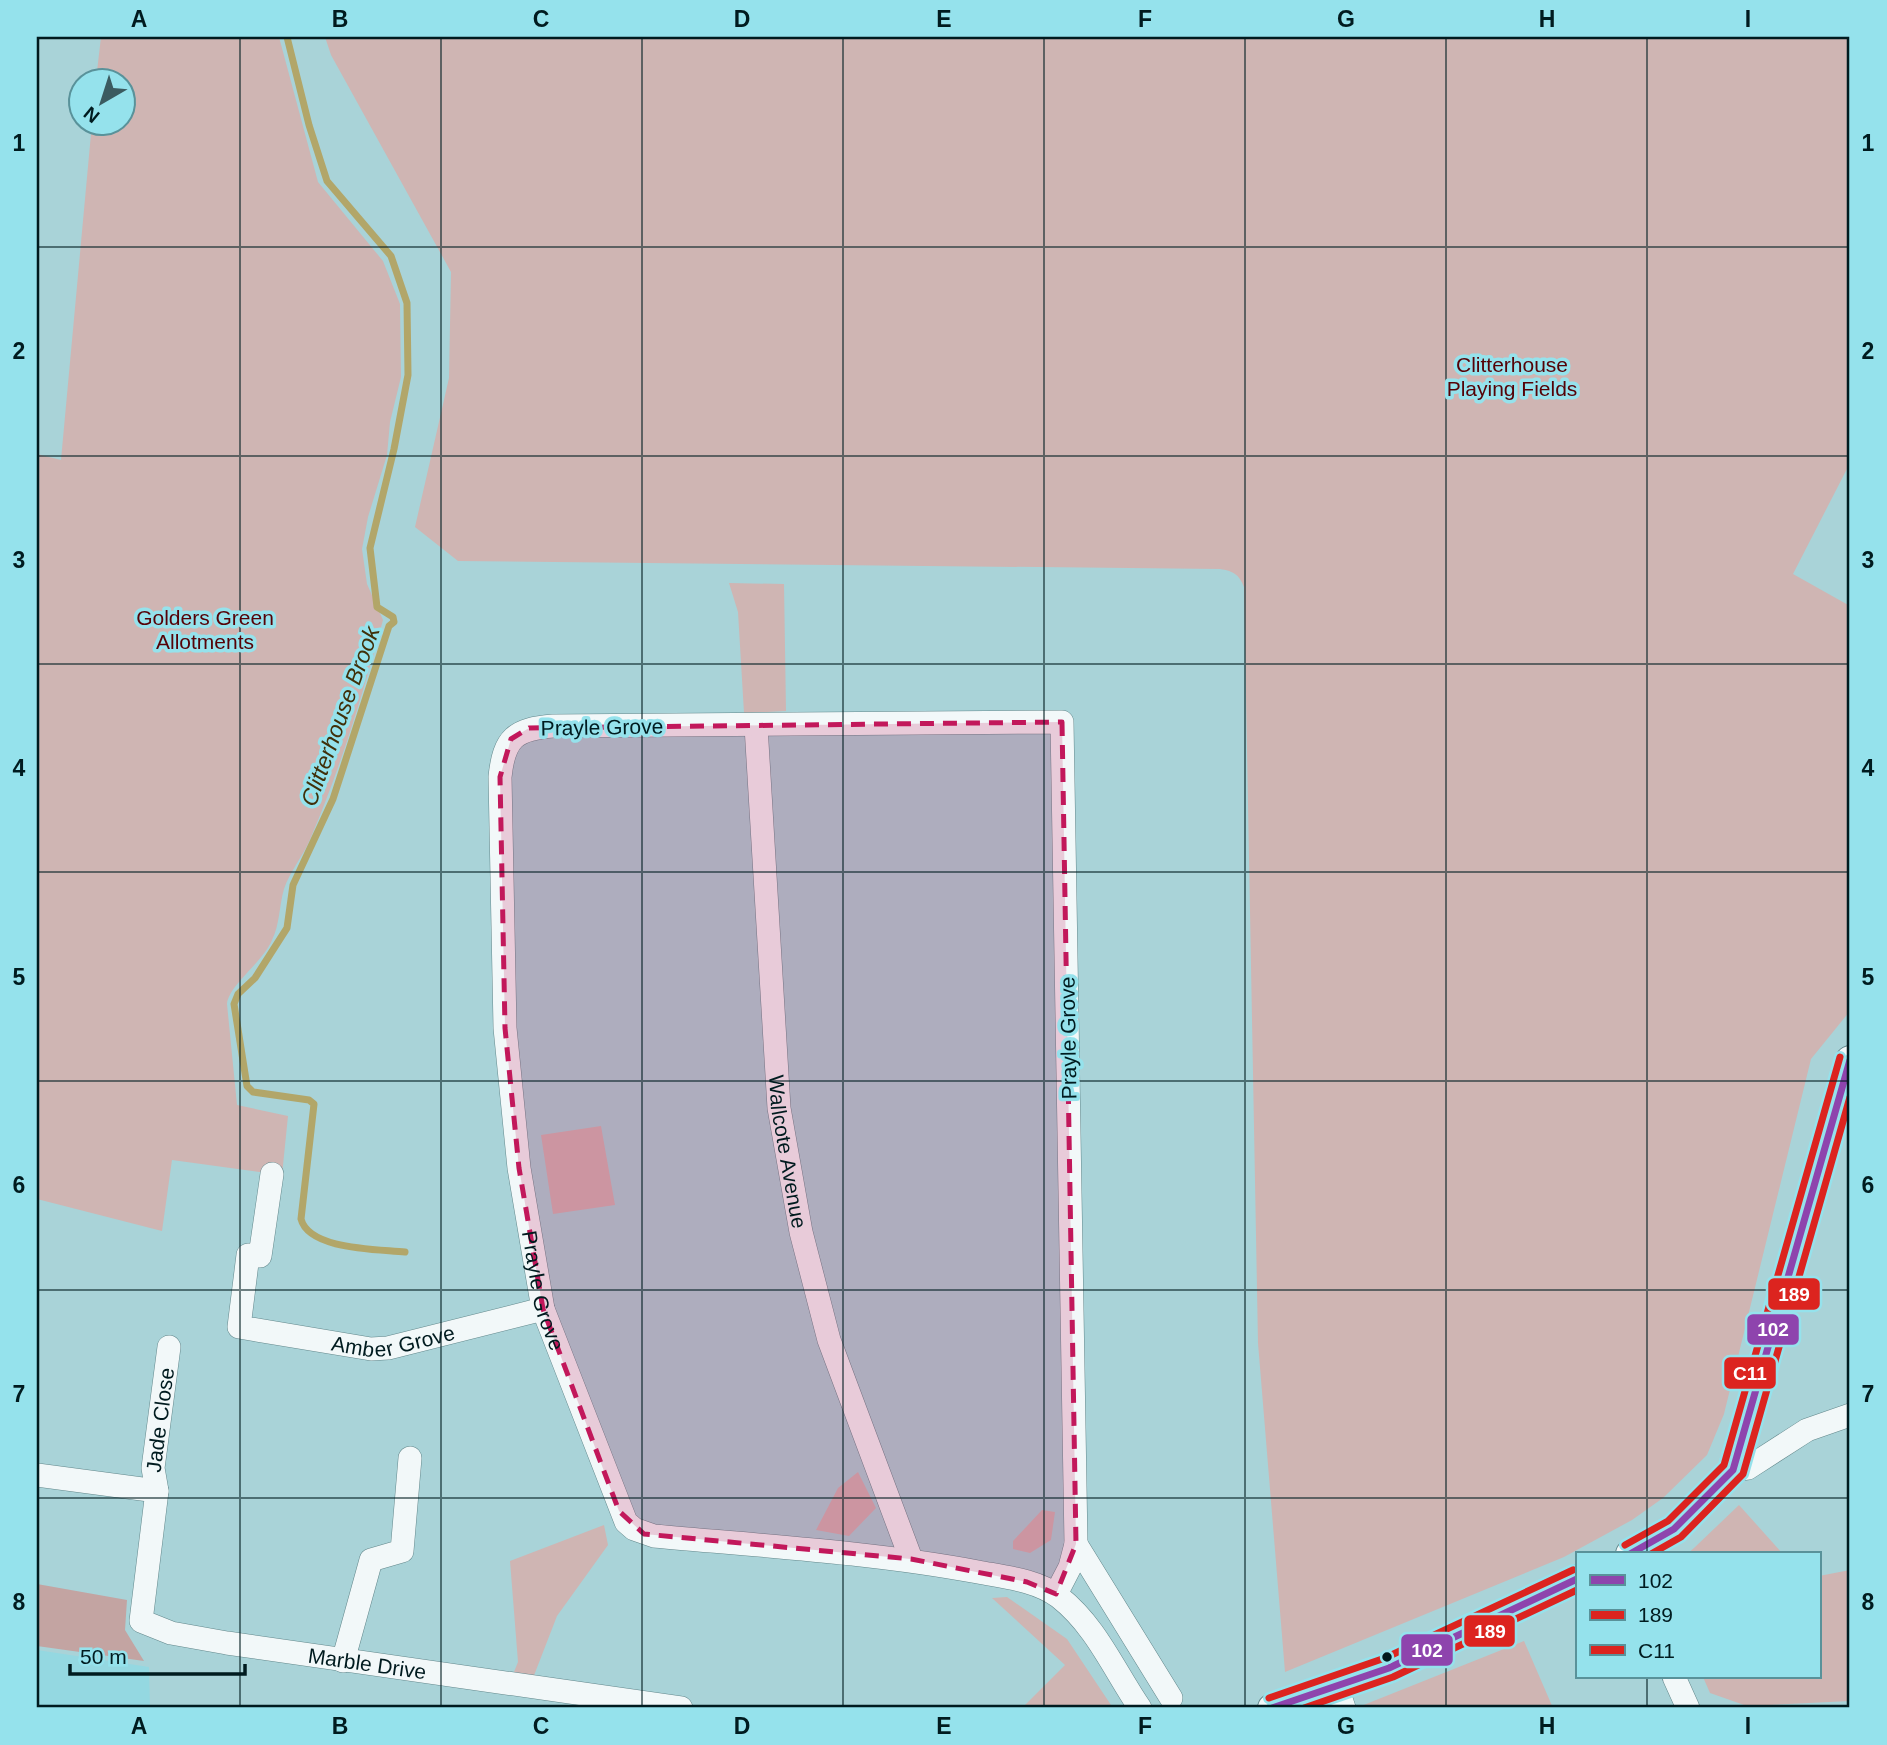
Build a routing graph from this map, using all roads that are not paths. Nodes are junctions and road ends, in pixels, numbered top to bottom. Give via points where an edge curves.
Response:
1 (756, 726) junction
2 (1850, 1060) edge
3 (272, 1174) dead end
4 (543, 1308) junction
5 (169, 1347) dead end
6 (1850, 1415) edge
7 (410, 1458) dead end
8 (1733, 1470) junction
9 (37, 1475) edge
10 (157, 1492) junction
11 (1076, 1544) junction
12 (1634, 1552) edge
13 (911, 1559) junction
14 (1576, 1579) edge
15 (1056, 1594) junction
16 (342, 1661) junction
17 (1674, 1678) edge
18 (1171, 1698) dead end
19 (1340, 1698) edge
20 (681, 1708) edge
21 (1140, 1708) edge
22 (1272, 1708) edge
23 (1688, 1708) edge

1 - 4 street, Prayle Grove via 529,728 511,739 502,758 505,1028 519,1168
1 - 11 street, Prayle Grove via 1062,722
1 - 13 street, Wallcote Avenue via 779,1108 801,1232 829,1340
2 - 8 street
3 - 4 street, Amber Grove via 260,1256 248,1255 239,1327 388,1348
4 - 13 street, Prayle Grove via 619,1511 634,1529 654,1536
5 - 10 street, Jade Close via 153,1468
6 - 8 street via 1807,1430 1748,1468
7 - 16 street via 402,1551 371,1560
8 - 12 street via 1674,1529
9 - 10 street
10 - 16 street, Marble Drive via 141,1621 171,1633
11 - 15 street, Prayle Grove
11 - 18 street
13 - 15 street, Prayle Grove via 1027,1582
14 - 19 street via 1389,1668
15 - 21 street, Prayle Grove via 1097,1637
16 - 20 street, Marble Drive
17 - 23 street
19 - 22 street

